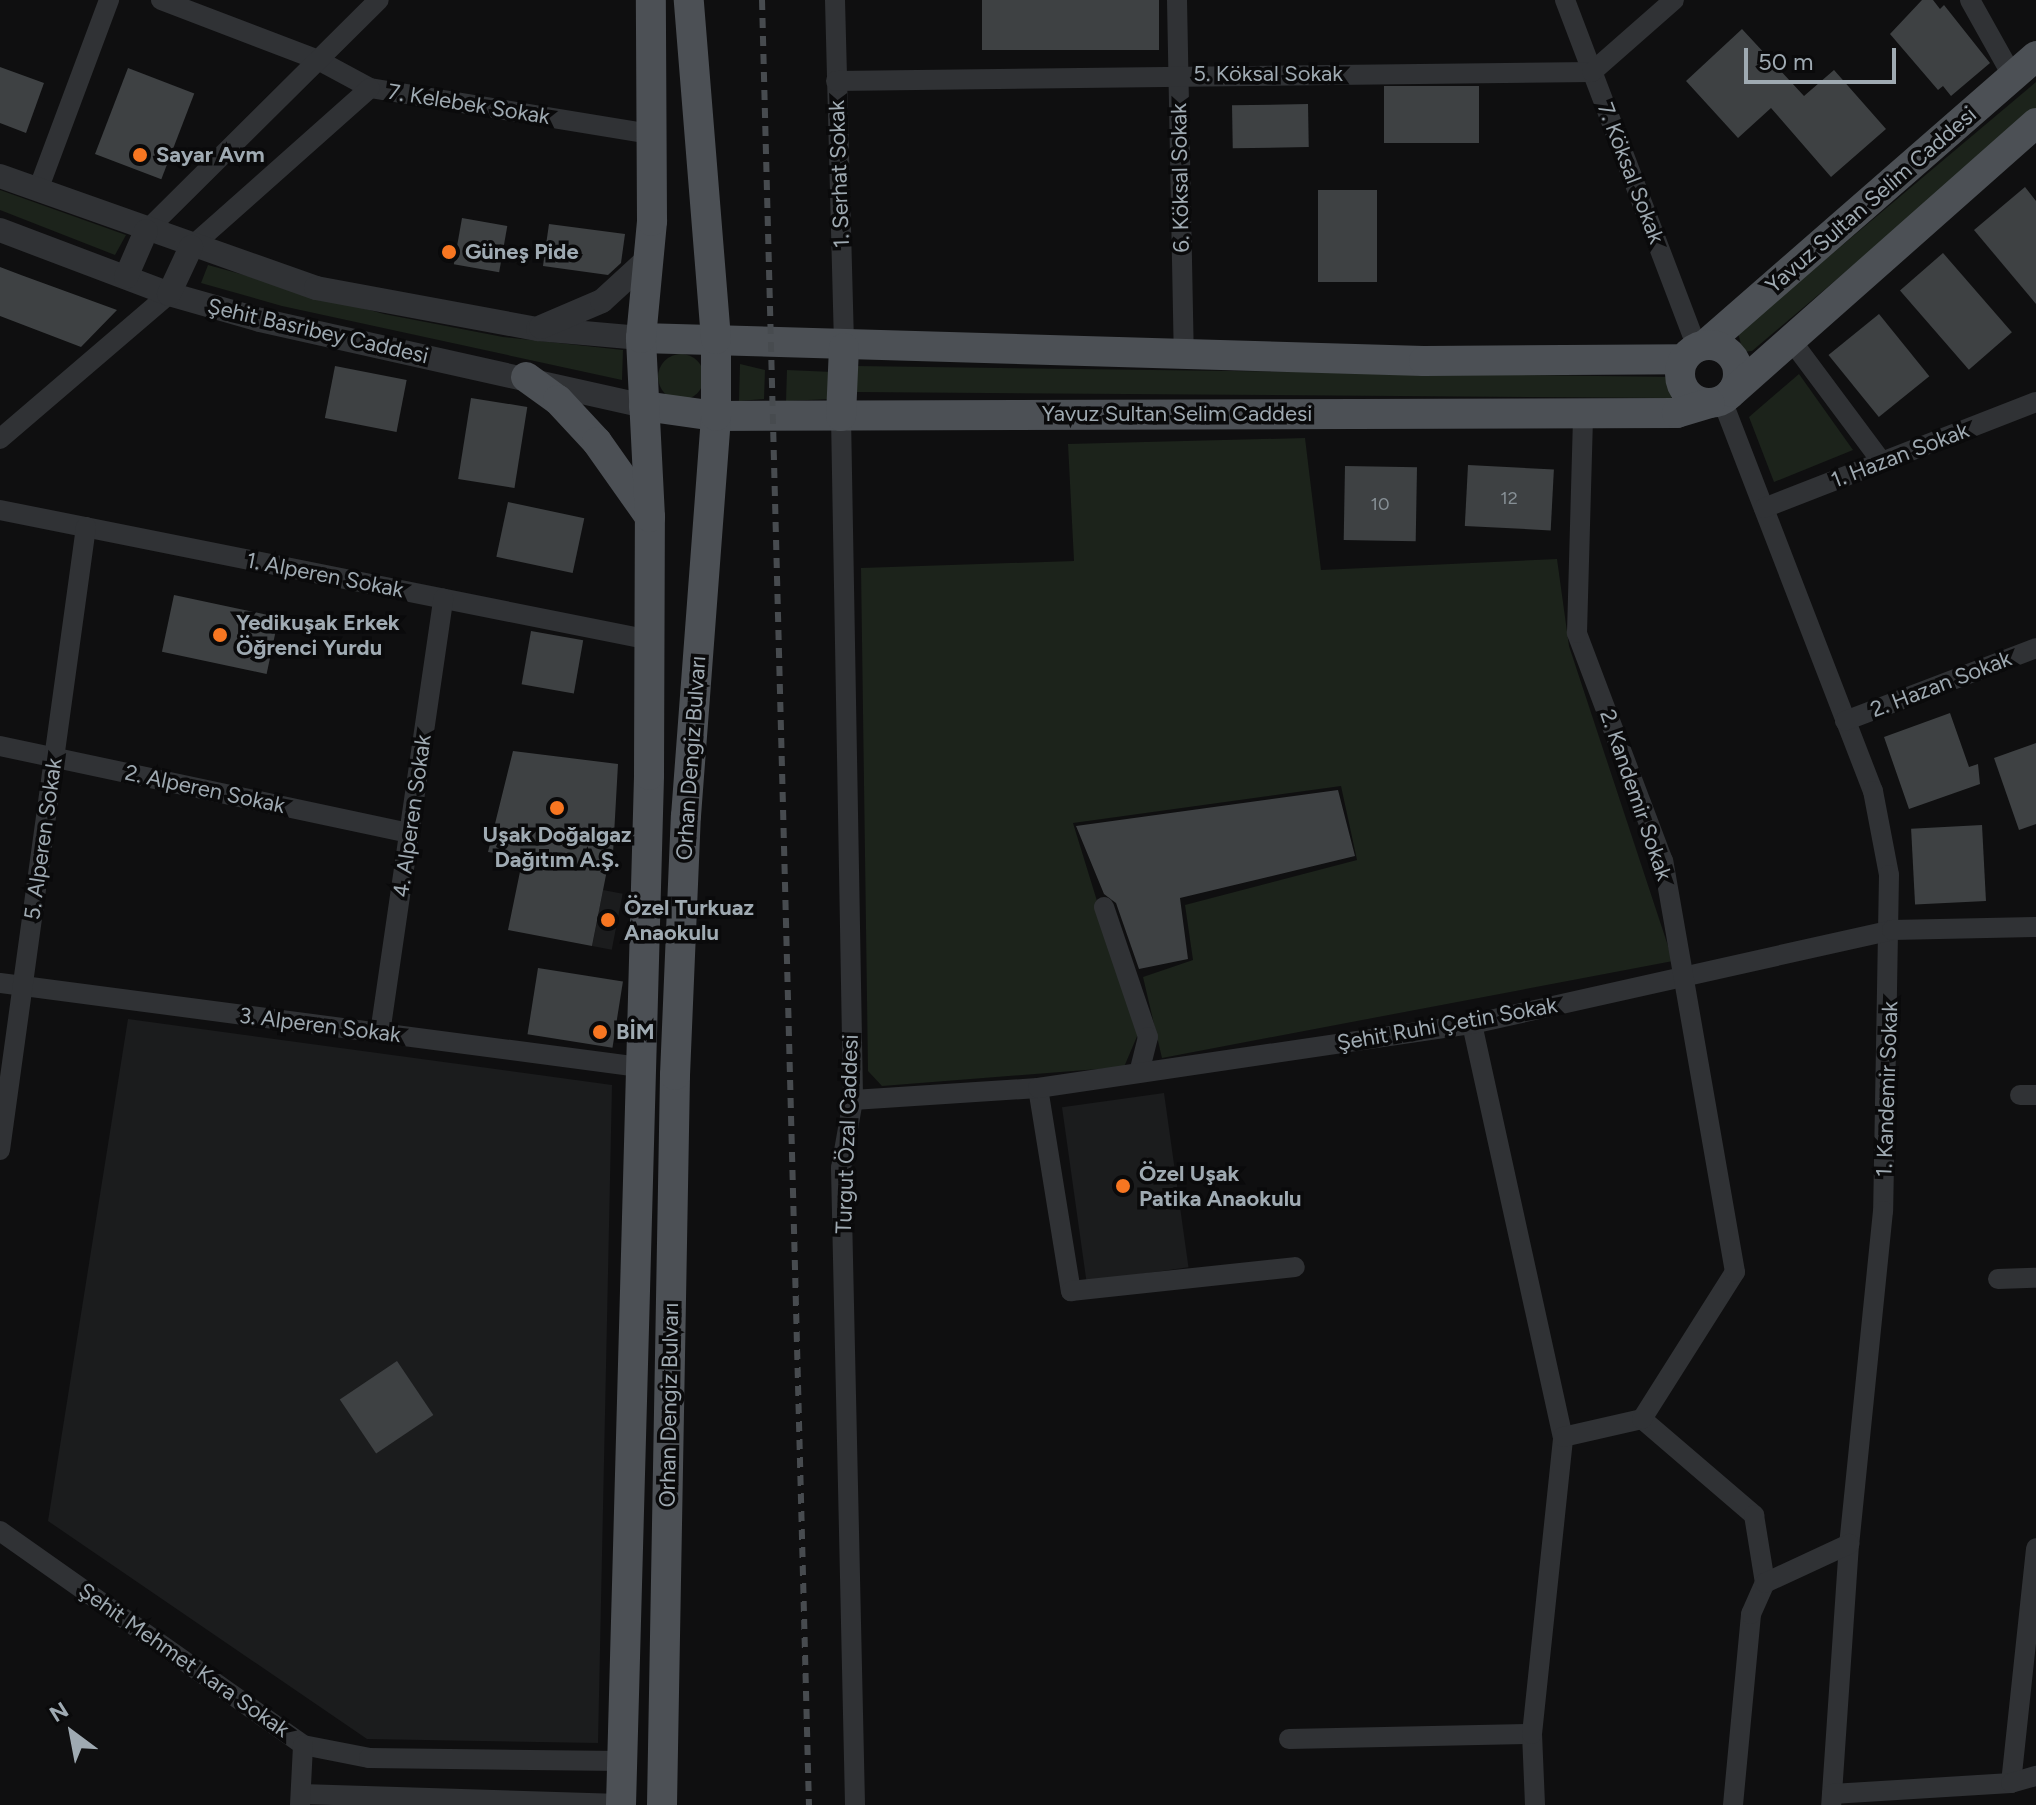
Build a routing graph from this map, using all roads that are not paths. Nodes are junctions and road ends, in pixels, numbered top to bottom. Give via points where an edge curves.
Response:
1 (109, 0) edge
2 (161, 0) edge
3 (379, 0) edge
4 (651, 0) edge
5 (689, 0) edge
6 (835, 0) edge
7 (1177, 0) edge
8 (1565, 0) edge
9 (1674, 0) edge
10 (1970, 0) edge
11 (2036, 56) edge
12 (318, 60) junction
13 (1592, 72) junction
14 (1178, 74) junction
15 (2013, 77) junction
16 (836, 81) junction
17 (370, 88) junction
18 (2036, 123) edge
19 (651, 134) junction
20 (0, 176) edge
21 (38, 190) junction
22 (0, 230) edge
23 (146, 231) junction
24 (191, 247) junction
25 (649, 258) junction
26 (126, 277) junction
27 (169, 294) junction
28 (538, 329) junction
29 (641, 338) junction
30 (716, 339) junction
31 (1791, 340) junction
32 (844, 348) junction
33 (1695, 350) junction
34 (1184, 356) junction
35 (526, 377) junction
36 (1721, 398) junction
37 (2036, 402) edge
38 (644, 406) junction
39 (1583, 412) junction
40 (716, 416) junction
41 (841, 416) junction
42 (0, 439) edge
43 (1882, 462) junction
44 (1764, 508) junction
45 (0, 510) edge
46 (650, 517) junction
47 (86, 527) junction
48 (443, 599) junction
49 (650, 640) junction
50 (2036, 648) edge
51 (1845, 721) junction
52 (0, 746) edge
53 (54, 757) junction
54 (409, 833) junction
55 (1104, 907) dead end
56 (2036, 927) edge
57 (1892, 930) junction
58 (1687, 977) junction
59 (0, 983) edge
60 (23, 986) junction
61 (1472, 1024) junction
62 (380, 1033) junction
63 (640, 1067) junction
64 (1139, 1072) junction
65 (1038, 1088) junction
66 (853, 1100) junction
67 (0, 1150) edge
68 (1295, 1267) dead end
69 (2036, 1278) edge
70 (1998, 1279) dead end
71 (1642, 1419) junction
72 (1563, 1437) junction
73 (0, 1531) edge
74 (1849, 1544) junction
75 (2036, 1548) edge
76 (1765, 1583) junction
77 (1532, 1734) junction
78 (1289, 1739) dead end
79 (303, 1745) junction
80 (622, 1761) junction
81 (2036, 1776) edge
82 (2011, 1783) junction
83 (300, 1800) edge
84 (1832, 1800) edge
85 (621, 1805) edge
86 (662, 1805) edge
87 (855, 1805) edge
88 (1535, 1805) edge
89 (1733, 1805) edge

1 - 21 street
2 - 12 street, 7. Kelebek Sokak
3 - 12 street
4 - 19 main road, Orhan Dengiz Bulvarı
5 - 30 main road, Orhan Dengiz Bulvarı
6 - 16 street, 1. Serhat Sokak
7 - 14 street, 6. Köksal Sokak
8 - 13 street, 7. Köksal Sokak
9 - 13 street
10 - 15 street
11 - 15 main road, Yavuz Sultan Selim Caddesi
12 - 17 street, 7. Kelebek Sokak
12 - 23 street
13 - 14 street, 5. Köksal Sokak
13 - 33 street, 7. Köksal Sokak
14 - 16 street, 5. Köksal Sokak
14 - 34 street, 6. Köksal Sokak
15 - 33 main road, Yavuz Sultan Selim Caddesi
16 - 32 street, 1. Serhat Sokak
17 - 19 street, 7. Kelebek Sokak
17 - 24 street
18 - 31 main road, Yavuz Sultan Selim Caddesi
19 - 25 main road, Orhan Dengiz Bulvarı
20 - 21 street, Şehit Basribey Caddesi
21 - 23 street, Şehit Basribey Caddesi
22 - 26 street, Şehit Basribey Caddesi
23 - 24 street, Şehit Basribey Caddesi
23 - 26 street
24 - 27 street
24 - 28 street, Şehit Basribey Caddesi via 316,288
25 - 28 street via 602,301
25 - 29 main road, Orhan Dengiz Bulvarı
26 - 27 street, Şehit Basribey Caddesi
27 - 35 street, Şehit Basribey Caddesi via 260,320
27 - 42 street
28 - 29 street, Şehit Basribey Caddesi
29 - 30 main road
29 - 38 main road, Orhan Dengiz Bulvarı
30 - 32 main road
30 - 40 main road, Orhan Dengiz Bulvarı
31 - 36 main road, Yavuz Sultan Selim Caddesi
31 - 43 street
32 - 34 main road
32 - 41 main road
33 - 34 main road
33 - 36 main road via 1679,376 1686,393
33 - 36 main road via 1732,356 1738,374
35 - 38 street, Şehit Basribey Caddesi
35 - 46 main road via 558,400 597,442
36 - 39 main road, Yavuz Sultan Selim Caddesi via 1677,413
36 - 44 street, 1. Kandemir Sokak
37 - 43 street, 1. Hazan Sokak
38 - 40 main road, Yavuz Sultan Selim Caddesi
38 - 46 main road, Orhan Dengiz Bulvarı
39 - 41 main road, Yavuz Sultan Selim Caddesi
39 - 58 street, 2. Kandemir Sokak via 1577,633 1663,861
40 - 41 main road, Yavuz Sultan Selim Caddesi
40 - 86 main road, Orhan Dengiz Bulvarı via 686,816 675,1075
41 - 66 street, Turgut Özal Caddesi
43 - 44 street, 1. Hazan Sokak
44 - 51 street, 1. Kandemir Sokak
45 - 47 street, 1. Alperen Sokak
46 - 49 main road, Orhan Dengiz Bulvarı
47 - 48 street, 1. Alperen Sokak
47 - 53 street, 5. Alperen Sokak
48 - 49 street, 1. Alperen Sokak
48 - 54 street, 4. Alperen Sokak
49 - 63 main road, Orhan Dengiz Bulvarı
50 - 51 street, 2. Hazan Sokak
51 - 57 street, 1. Kandemir Sokak via 1886,841
52 - 53 street, 2. Alperen Sokak
53 - 54 street, 2. Alperen Sokak
53 - 60 street, 5. Alperen Sokak
54 - 62 street, 4. Alperen Sokak
55 - 64 street via 1148,1037
56 - 57 street, Şehit Ruhi Çetin Sokak
57 - 58 street, Şehit Ruhi Çetin Sokak
57 - 74 street, 1. Kandemir Sokak via 1883,1211
58 - 61 street, Şehit Ruhi Çetin Sokak
58 - 71 street, 2. Kandemir Sokak via 1735,1272
59 - 60 street, 3. Alperen Sokak
60 - 62 street, 3. Alperen Sokak
60 - 67 street, 5. Alperen Sokak
61 - 64 street, Şehit Ruhi Çetin Sokak
61 - 72 street
62 - 63 street, 3. Alperen Sokak
63 - 80 main road, Orhan Dengiz Bulvarı
64 - 65 street, Şehit Ruhi Çetin Sokak
65 - 66 street, Şehit Ruhi Çetin Sokak
65 - 68 street via 1071,1291
66 - 87 street, Turgut Özal Caddesi via 841,1168
69 - 70 street
71 - 72 street
71 - 76 street via 1754,1515
72 - 77 street
73 - 79 street, Şehit Mehmet Kara Sokak
74 - 76 street
74 - 84 street, 1. Kandemir Sokak
75 - 82 street
76 - 89 street via 1751,1614
77 - 78 street
77 - 88 street
79 - 80 street, Şehit Mehmet Kara Sokak via 369,1758
79 - 83 street
80 - 85 main road, Orhan Dengiz Bulvarı
81 - 82 street
82 - 84 street
83 - 85 street

